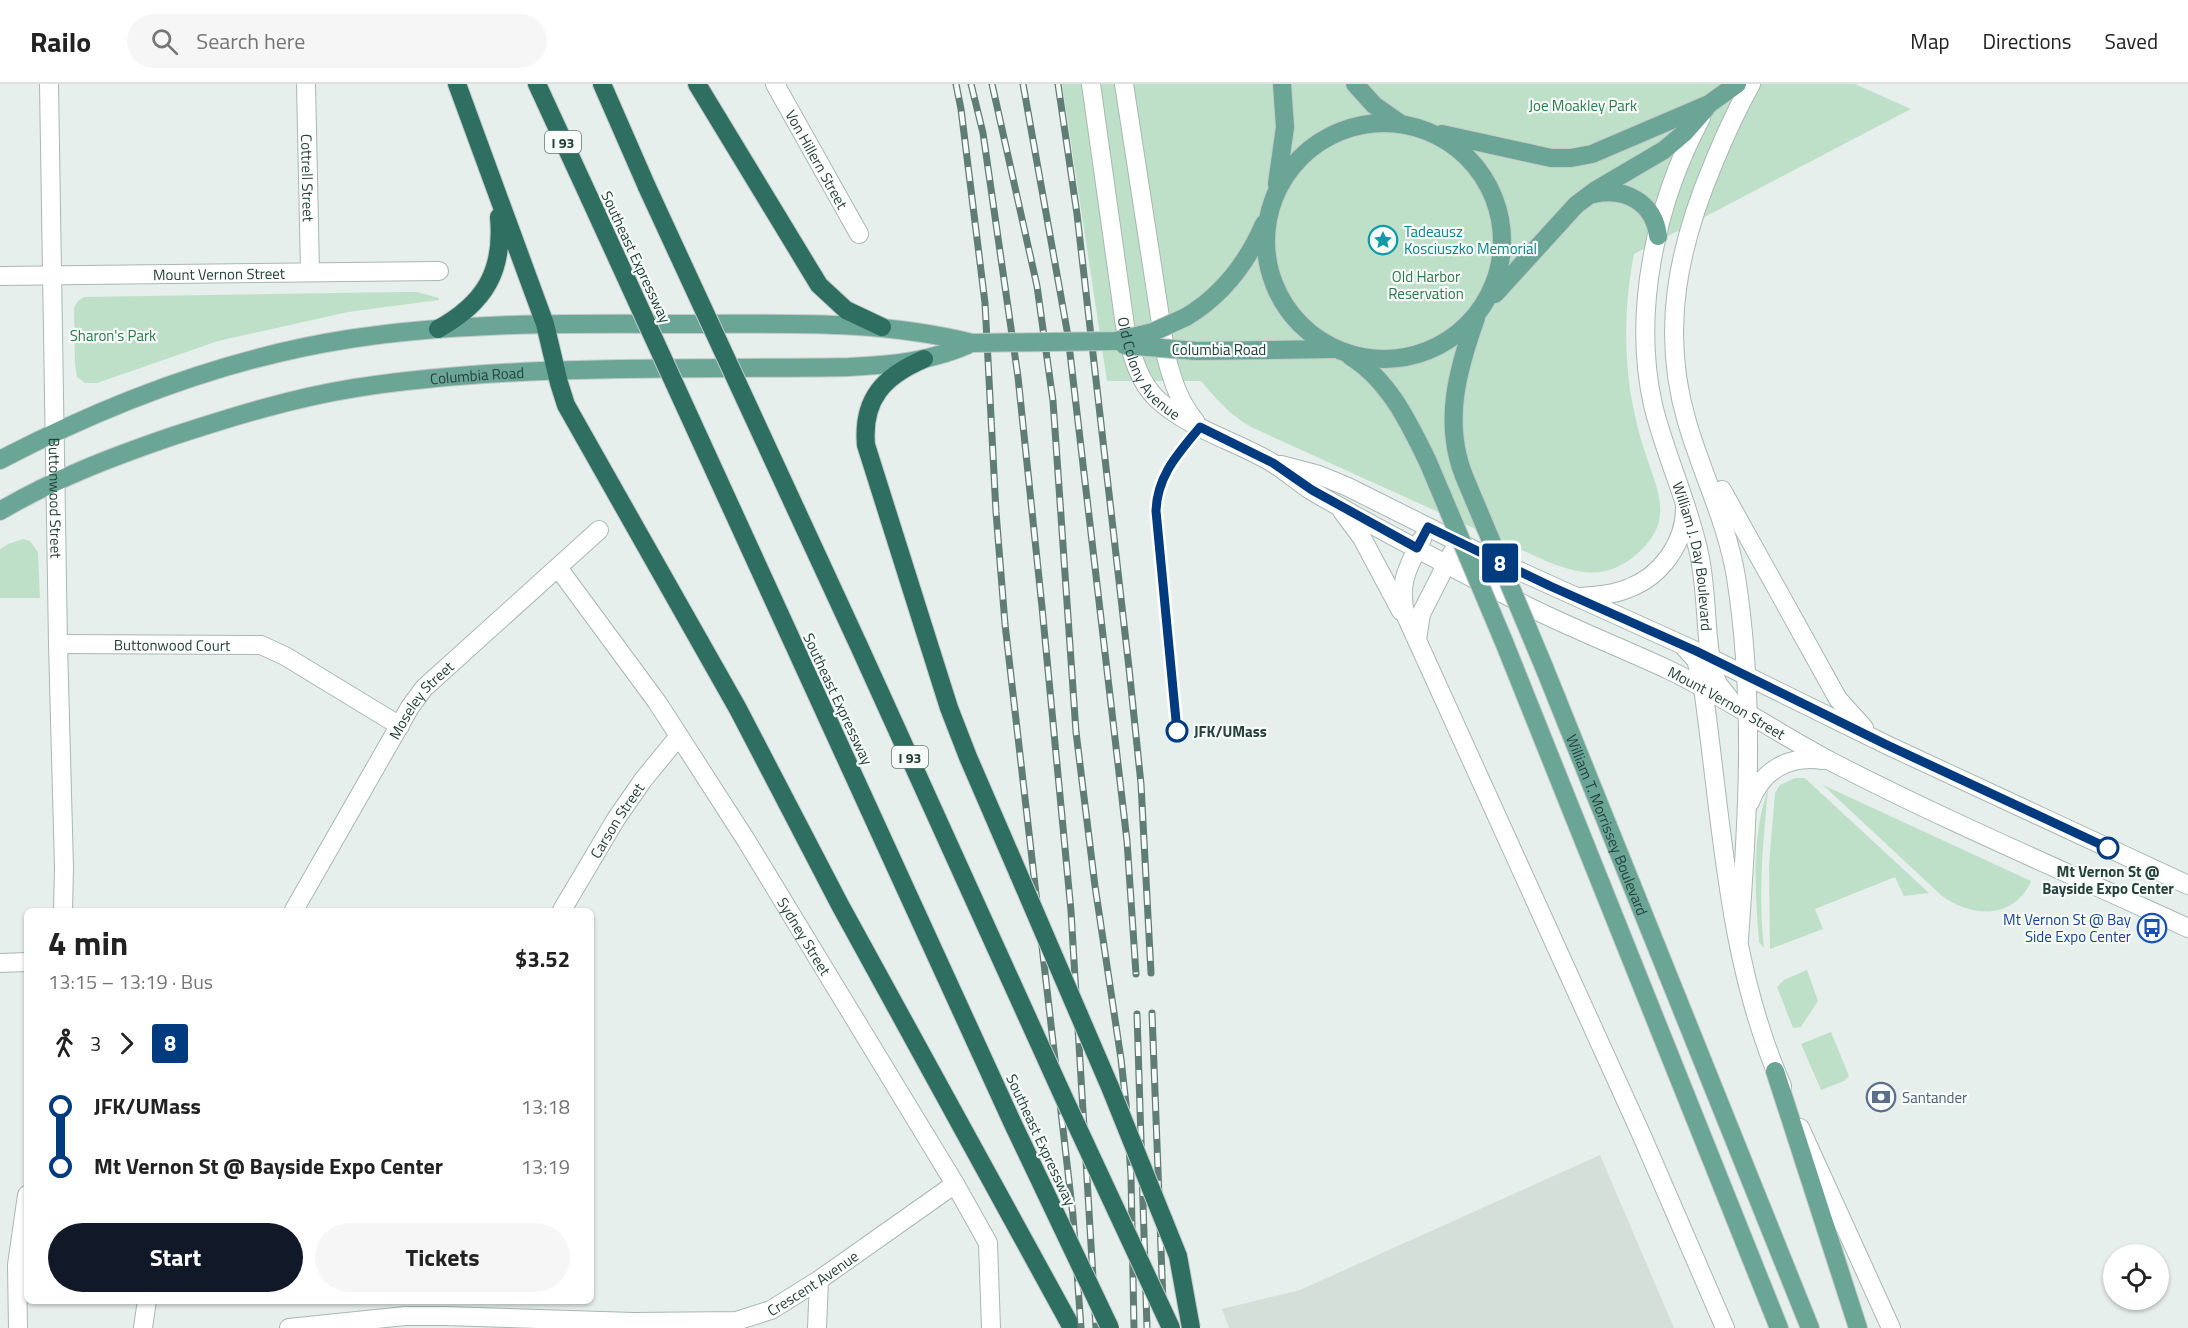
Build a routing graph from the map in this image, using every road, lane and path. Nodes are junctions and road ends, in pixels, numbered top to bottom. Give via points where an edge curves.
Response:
1 (49, 84) edge
2 (306, 84) edge
3 (457, 84) edge
4 (537, 84) edge
5 (602, 84) edge
6 (697, 84) edge
7 (775, 84) edge
8 (1091, 84) edge
9 (1124, 84) edge
10 (1282, 84) edge
11 (1355, 84) edge
12 (1737, 84) edge
13 (1751, 84) edge
14 (1709, 104) junction
15 (1403, 125) junction
16 (1423, 130) junction
17 (494, 191) junction
18 (1276, 191) junction
19 (1584, 197) junction
20 (1269, 211) junction
21 (859, 234) dead end
22 (1658, 236) junction
23 (439, 271) dead end
24 (310, 272) junction
25 (51, 275) junction
26 (0, 276) edge
27 (1480, 311) junction
28 (545, 324) junction
29 (882, 327) junction
30 (438, 329) junction
31 (1104, 342) junction
32 (972, 343) junction
33 (1339, 351) junction
34 (924, 359) junction
35 (555, 371) junction
36 (1200, 427) junction
37 (54, 433) junction
38 (1691, 435) junction
39 (0, 460) edge
40 (1273, 463) junction
41 (55, 482) junction
42 (1683, 497) junction
43 (1332, 502) junction
44 (0, 511) edge
45 (1428, 527) junction
46 (599, 530) dead end
47 (1457, 542) junction
48 (1417, 548) junction
49 (1446, 564) junction
50 (559, 569) junction
51 (1576, 598) junction
52 (1417, 642) junction
53 (58, 644) junction
54 (1680, 644) junction
55 (1711, 658) junction
56 (1746, 675) junction
57 (1703, 689) junction
58 (1748, 715) junction
59 (400, 726) junction
60 (679, 736) junction
61 (1887, 745) junction
62 (1832, 762) junction
63 (1748, 810) junction
64 (2188, 885) edge
65 (63, 908) edge
66 (295, 908) edge
67 (563, 908) edge
68 (2188, 928) edge
69 (1739, 939) junction
70 (24, 962) edge
71 (0, 963) edge
72 (1775, 1071) junction
73 (955, 1184) junction
74 (24, 1216) edge
75 (819, 1280) junction
76 (146, 1304) edge
77 (469, 1308) edge
78 (444, 1322) edge
79 (633, 1325) edge
80 (18, 1328) edge
81 (143, 1328) edge
82 (289, 1328) edge
83 (817, 1328) edge
84 (991, 1328) edge
85 (1072, 1328) edge
86 (1110, 1328) edge
87 (1171, 1328) edge
88 (1191, 1328) edge
89 (1725, 1328) edge
90 (1779, 1328) edge
91 (1810, 1328) edge
92 (1858, 1328) edge
93 (1891, 1328) edge

1 - 25 street, Buttonwood Street
2 - 24 street, Cottrell Street
3 - 17 highway
4 - 86 highway, Southeast Expressway / I 93, bridge
5 - 87 highway, I 93, bridge
6 - 29 highway via 819,285 846,310
7 - 21 street, Von Hillern Street
8 - 36 street, Old Colony Avenue via 1121,303 1133,358 1154,396
9 - 36 street, Old Colony Avenue via 1166,356 1174,386
10 - 18 main road via 1285,127
11 - 15 main road via 1374,105
12 - 14 main road, William J. Day Boulevard
13 - 38 street, William J. Day Boulevard via 1709,172 1680,264 1674,351 1678,388
14 - 16 main road, William J. Day Boulevard via 1592,154 1571,159 1545,157
14 - 19 main road, William J. Day Boulevard via 1664,150
14 - 22 street, William J. Day Boulevard via 1682,160
15 - 16 main road
15 - 18 main road via 1359,126 1329,137 1294,164
16 - 27 main road via 1449,142 1471,161 1487,183 1498,209 1500,264
17 - 28 highway
17 - 30 highway via 500,244 494,275 469,309
18 - 20 main road
19 - 22 main road via 1609,192 1629,195 1650,212
19 - 27 main road, William J. Day Boulevard
20 - 31 main road, Columbia Road, bridge via 1235,275 1212,299 1185,317 1144,335
20 - 33 main road via 1266,248 1277,292 1297,322
22 - 42 street, William J. Day Boulevard via 1646,315 1648,369 1657,419
23 - 24 street, Mount Vernon Street
24 - 25 street, Mount Vernon Street
25 - 26 street, Mount Vernon Street
25 - 37 street, Buttonwood Street
27 - 33 main road, William J. Day Boulevard via 1457,335 1416,355 1380,360
27 - 91 main road, William T. Morrissey Boulevard, bridge via 1462,363 1452,416 1454,446
28 - 29 main road, Columbia Road
28 - 30 main road, Columbia Road
28 - 35 highway
29 - 32 main road, Columbia Road
30 - 37 main road, Columbia Road via 348,339 261,358 132,399
31 - 32 main road, Columbia Road, bridge
31 - 33 main road, Columbia Road, bridge via 1197,351
32 - 34 main road, Columbia Road
33 - 90 main road, William T. Morrissey Boulevard, bridge via 1360,363 1383,385 1406,418 1428,462
34 - 35 main road, Columbia Road via 849,367
34 - 88 highway, bridge via 902,369 879,390 868,409 865,433 869,458 968,757 1178,1256
35 - 41 main road, Columbia Road via 441,377 322,394 237,415 114,457
35 - 85 highway via 566,405 762,754 840,905
36 - 40 street, Mount Vernon Street
37 - 39 main road, Columbia Road
37 - 41 street, Buttonwood Street
38 - 56 street, William J. Day Boulevard via 1729,543
38 - 61 street via 1838,699 1857,722
40 - 43 street, Mount Vernon Street
40 - 45 street, Mount Vernon Street via 1333,481
41 - 44 main road, Columbia Road
41 - 53 street, Buttonwood Street
42 - 51 street via 1685,515 1680,535 1669,557 1653,575 1621,591
42 - 55 street, William J. Day Boulevard via 1699,553
43 - 48 street, Mount Vernon Street
43 - 52 street via 1362,538
45 - 47 street, Mount Vernon Street
45 - 48 street
46 - 50 street, Moseley Street
47 - 49 street
47 - 51 street, Mount Vernon Street
48 - 49 street, Mount Vernon Street
48 - 52 street via 1402,590
49 - 52 street via 1421,614
49 - 57 street, Mount Vernon Street
50 - 59 street, Moseley Street via 435,677
50 - 60 street, Sydney Street
51 - 54 street, Mount Vernon Street
52 - 89 street
53 - 59 street, Buttonwood Court via 261,645
53 - 65 street, Buttonwood Street
54 - 55 street, Mount Vernon Street
54 - 57 street via 1696,660
55 - 56 street, Mount Vernon Street
55 - 58 street, William J. Day Boulevard via 1722,690
56 - 58 street, William J. Day Boulevard
56 - 61 street, Mount Vernon Street
57 - 58 street, Mount Vernon Street
57 - 69 street via 1722,849
58 - 62 street, Mount Vernon Street
58 - 63 street
59 - 66 street, Moseley Street
60 - 67 street, Carson Street via 616,819
60 - 73 street, Sydney Street
61 - 64 street, Mount Vernon Street
62 - 63 street via 1802,759 1776,768 1759,785
62 - 68 street, Mount Vernon Street
63 - 69 street
69 - 72 street via 1750,991
70 - 71 street
72 - 92 main road
72 - 93 street
73 - 75 street, Crescent Avenue
73 - 84 street, Sydney Street via 988,1243
74 - 80 street via 17,1265
75 - 79 street, Crescent Avenue via 771,1310 736,1321
75 - 83 street
76 - 81 street
77 - 78 street, Crescent Avenue
77 - 79 street, Crescent Avenue
78 - 82 street, Crescent Avenue via 405,1316

